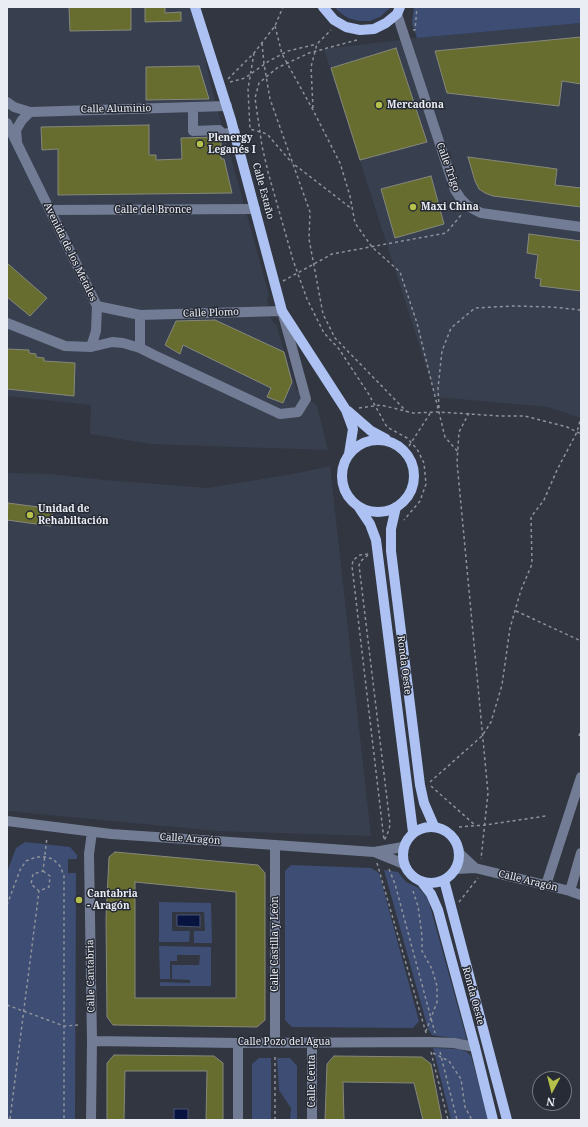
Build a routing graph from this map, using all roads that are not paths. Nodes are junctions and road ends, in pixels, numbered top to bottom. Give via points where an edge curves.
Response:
1 (323, 7) edge
2 (196, 8) edge
3 (399, 11) edge
4 (7, 102) edge
5 (227, 106) junction
6 (193, 108) junction
7 (30, 112) junction
8 (7, 123) edge
9 (235, 132) junction
10 (17, 143) junction
11 (255, 209) junction
12 (50, 210) junction
13 (581, 227) edge
14 (97, 306) junction
15 (282, 311) junction
16 (140, 315) junction
17 (7, 323) edge
18 (91, 347) junction
19 (140, 348) junction
20 (346, 410) junction
21 (394, 443) junction
22 (349, 454) junction
23 (358, 506) junction
24 (396, 507) junction
25 (581, 778) edge
26 (8, 824) edge
27 (434, 826) junction
28 (92, 832) junction
29 (413, 832) junction
30 (275, 845) junction
31 (403, 847) junction
32 (385, 849) junction
33 (581, 852) edge
34 (460, 853) junction
35 (404, 864) junction
36 (480, 867) junction
37 (456, 869) junction
38 (444, 880) junction
39 (421, 881) junction
40 (546, 885) junction
41 (570, 891) junction
42 (581, 895) edge
43 (92, 1041) junction
44 (275, 1042) junction
45 (312, 1042) junction
46 (238, 1043) junction
47 (475, 1047) junction
48 (91, 1120) edge
49 (238, 1120) edge
50 (312, 1120) edge
51 (493, 1120) edge
52 (507, 1120) edge

1 - 3 main road via 334,20 346,28 360,30 374,29 386,23
2 - 5 main road, Calle Estaño
3 - 13 street, Calle Trigo via 455,190 461,199 481,213
4 - 7 street, Calle Aluminio
5 - 6 street, Calle Aluminio
5 - 9 main road, Calle Estaño
6 - 7 street, Calle Aluminio
6 - 9 street via 193,131 219,130 223,134
7 - 10 street via 16,130
8 - 10 street, Avenida de los Metales
9 - 11 main road, Calle Estaño
10 - 12 street, Avenida de los Metales
11 - 12 street, Calle del Bronce
11 - 15 main road, Calle Estaño
12 - 14 street, Avenida de los Metales
14 - 16 street, Avenida de los Metales
14 - 18 street via 96,331
15 - 16 street, Calle Plomo
15 - 19 street, Calle Estaño via 306,398 298,412 280,414
15 - 20 main road, Calle Estaño
16 - 19 street
17 - 18 street via 65,346
18 - 19 street via 112,342
20 - 21 main road, Calle Estaño via 371,431
20 - 22 main road, Calle Estaño via 353,430
21 - 22 main road via 369,440
21 - 24 main road via 410,458 414,469 411,491
22 - 23 main road via 342,476 344,488
23 - 24 main road via 377,512
23 - 29 main road, Ronda Oeste via 370,524 376,540
24 - 27 main road, Ronda Oeste via 390,543 420,788
25 - 40 street
26 - 28 street, Calle Aragón
27 - 29 main road via 419,828
27 - 34 main road via 452,835
28 - 30 street, Calle Aragón
28 - 43 street, Calle Cantabria via 89,854
29 - 31 main road
30 - 32 street, Calle Aragón via 374,852
30 - 44 street, Calle Castilla y León
31 - 32 street, Calle Aragón
31 - 35 main road
32 - 35 street
33 - 41 street
34 - 36 street
34 - 37 main road
35 - 39 main road via 408,871
36 - 37 street, Calle Aragón
36 - 40 street, Calle Aragón
37 - 38 main road
38 - 39 main road via 436,883
38 - 52 main road, Ronda Oeste
39 - 47 main road, Ronda Oeste via 432,894 438,910
40 - 41 street, Calle Aragón
41 - 42 street, Calle Aragón
43 - 46 street, Calle Pozo del Agua
43 - 48 street, Calle Cantabria
44 - 45 street, Calle Pozo del Agua
44 - 46 street, Calle Pozo del Agua
45 - 47 street, Calle Pozo del Agua via 432,1045 454,1043
45 - 50 street, Calle Ceuta
46 - 49 street
47 - 51 main road, Ronda Oeste

